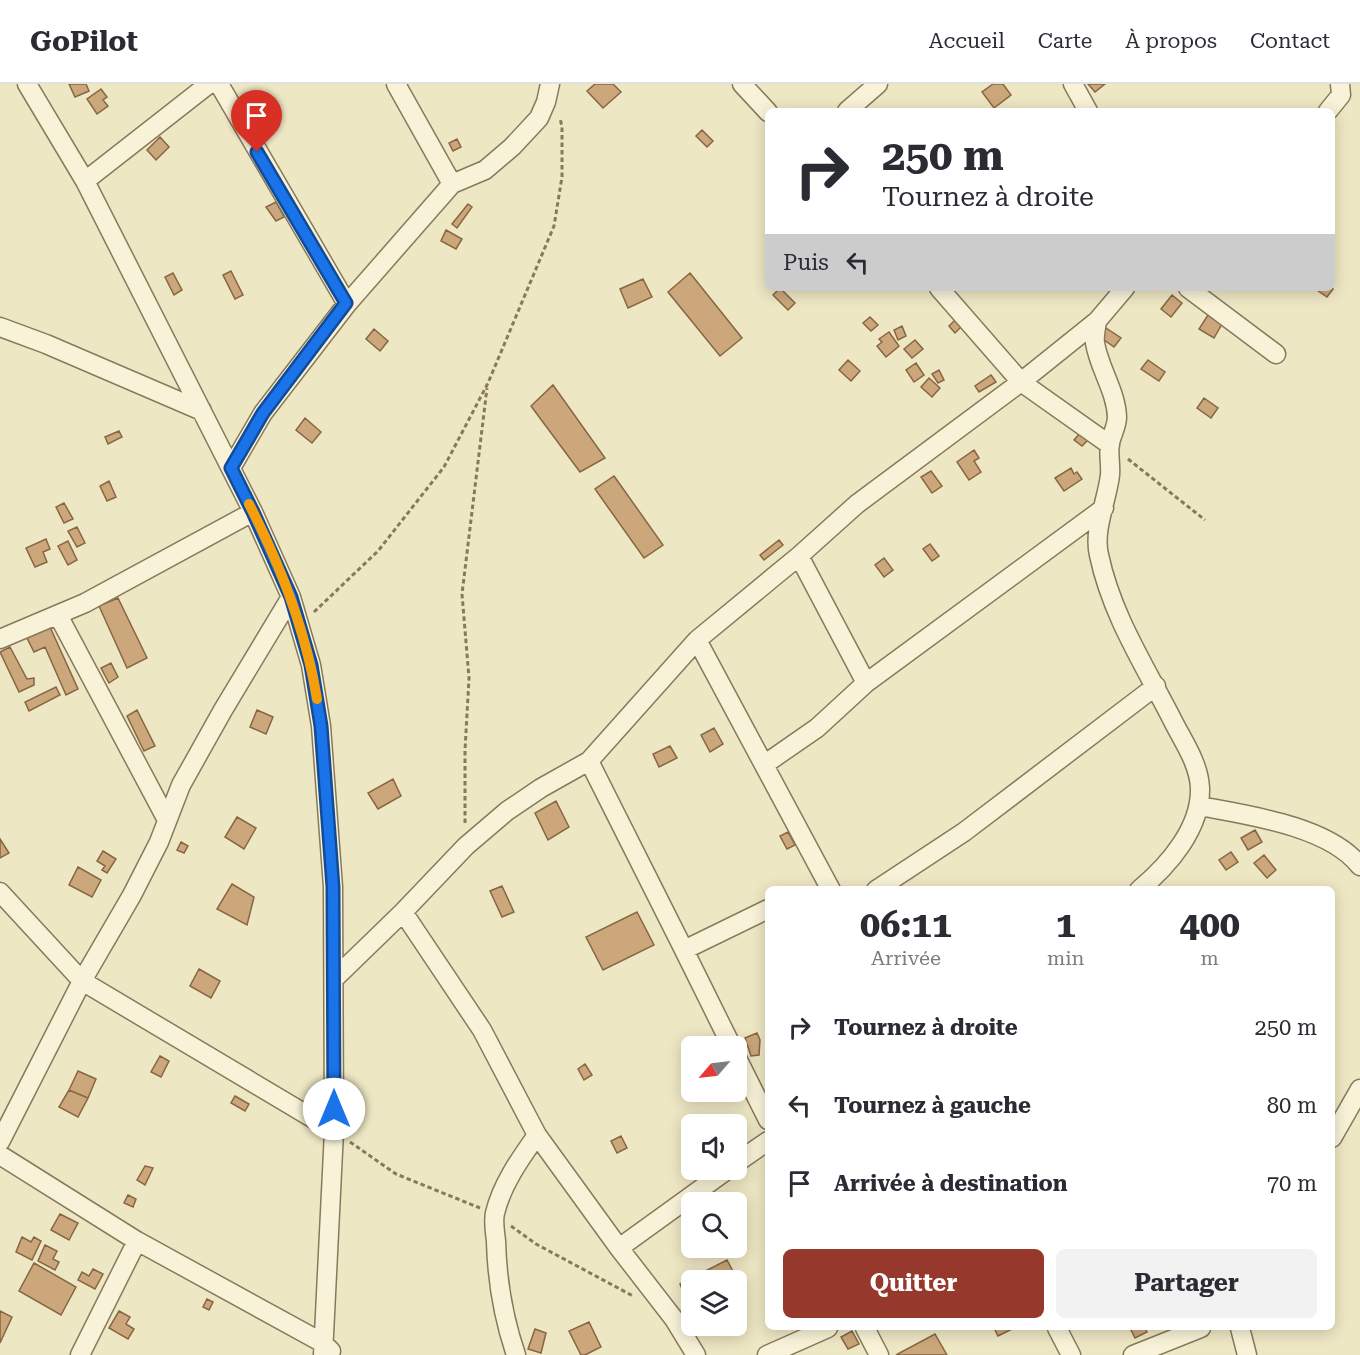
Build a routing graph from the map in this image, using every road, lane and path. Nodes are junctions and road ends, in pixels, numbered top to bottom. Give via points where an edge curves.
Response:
1 (27, 84) edge
2 (209, 84) edge
3 (219, 84) edge
4 (396, 84) edge
5 (550, 84) edge
6 (742, 84) edge
7 (878, 84) edge
8 (1073, 84) edge
9 (1340, 84) edge
10 (850, 108) edge
11 (1086, 108) edge
12 (1330, 108) edge
13 (765, 109) edge
14 (562, 127) dead end
15 (85, 181) junction
16 (452, 184) junction
17 (942, 291) edge
18 (1122, 291) edge
19 (1192, 291) edge
20 (346, 303) junction
21 (1097, 321) junction
22 (0, 327) edge
23 (1276, 354) dead end
24 (1021, 382) junction
25 (488, 383) junction
26 (202, 411) junction
27 (1110, 445) junction
28 (231, 468) junction
29 (1104, 508) junction
30 (253, 512) junction
31 (1204, 520) dead end
32 (799, 556) junction
33 (291, 597) junction
34 (58, 615) junction
35 (299, 625) junction
36 (0, 639) edge
37 (697, 640) junction
38 (866, 683) junction
39 (1156, 686) junction
40 (589, 761) junction
41 (765, 764) junction
42 (1198, 806) junction
43 (167, 820) junction
44 (466, 846) junction
45 (1360, 866) edge
46 (825, 886) edge
47 (882, 886) edge
48 (1144, 886) edge
49 (0, 892) edge
50 (765, 910) edge
51 (403, 912) junction
52 (684, 950) junction
53 (334, 979) junction
54 (82, 981) junction
55 (727, 1036) edge
56 (747, 1078) edge
57 (1360, 1089) edge
58 (765, 1114) edge
59 (334, 1131) junction
60 (1335, 1133) edge
61 (537, 1135) junction
62 (0, 1142) edge
63 (765, 1143) edge
64 (0, 1155) edge
65 (747, 1155) edge
66 (713, 1180) edge
67 (137, 1241) junction
68 (619, 1248) junction
69 (823, 1330) edge
70 (866, 1330) edge
71 (1058, 1330) edge
72 (1196, 1330) edge
73 (1241, 1330) edge
74 (327, 1351) edge
75 (80, 1355) edge
76 (516, 1355) edge
77 (696, 1355) edge
78 (767, 1355) edge
79 (879, 1355) edge
80 (1071, 1355) edge
81 (1133, 1355) edge
82 (1247, 1355) edge

1 - 15 street
2 - 15 street
3 - 20 street
4 - 16 street
5 - 16 street via 539,118 512,147 485,170
6 - 13 street
7 - 10 street
8 - 11 street
9 - 12 street via 1341,95
14 - 25 path via 562,177 554,226
15 - 26 street
16 - 20 street
17 - 24 street
18 - 21 street
19 - 23 street
20 - 28 street via 263,413
21 - 24 street
21 - 27 street via 1095,342 1116,405 1117,420
22 - 26 street
24 - 27 street
24 - 32 street via 857,504
25 - 35 path via 437,476 378,551
25 - 44 path via 462,594 469,678
26 - 28 street
27 - 29 street
27 - 31 path
28 - 30 street
29 - 38 street
29 - 39 street via 1098,553 1108,591
30 - 33 street
30 - 34 street
32 - 37 street
32 - 38 street
33 - 35 street
33 - 43 street via 181,785
34 - 36 street
34 - 43 street
35 - 53 street via 311,665 321,726 333,887
37 - 40 street
37 - 41 street
38 - 41 street via 817,728
39 - 42 street via 1194,764 1200,786
39 - 47 street via 964,832
40 - 44 street via 507,811
40 - 52 street
41 - 46 street
42 - 45 street via 1309,832 1345,851
42 - 48 street via 1193,826 1181,844
43 - 54 street via 132,895
44 - 51 street
49 - 54 street
50 - 52 street
51 - 53 street
51 - 61 street via 482,1030
52 - 55 street
53 - 59 street
54 - 59 street
54 - 62 street
56 - 58 street
57 - 60 street
59 - 74 street
61 - 68 street
61 - 76 street via 516,1165 495,1215 497,1276
63 - 65 street
64 - 67 street
66 - 68 street
67 - 74 street
67 - 75 street
68 - 77 street via 674,1319
69 - 78 street
70 - 79 street
71 - 80 street
72 - 81 street
73 - 82 street

